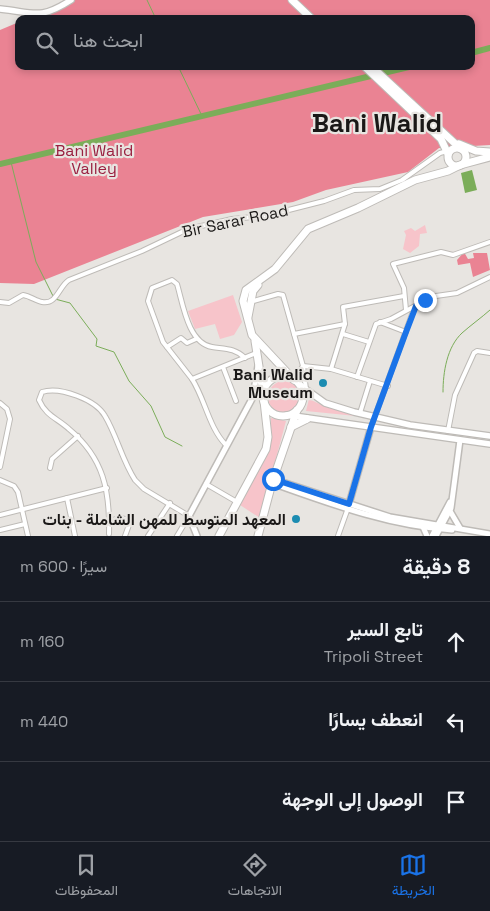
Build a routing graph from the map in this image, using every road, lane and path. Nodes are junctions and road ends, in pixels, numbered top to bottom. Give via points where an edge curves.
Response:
1 (70, 0) edge
2 (292, 0) edge
3 (298, 0) edge
4 (0, 9) edge
5 (308, 15) edge
6 (315, 15) edge
7 (368, 70) edge
8 (375, 70) edge
9 (440, 134) junction
10 (448, 138) junction
11 (463, 151) junction
12 (490, 152) edge
13 (449, 154) junction
14 (487, 158) edge
15 (459, 165) junction
16 (441, 173) junction
17 (490, 242) edge
18 (490, 277) edge
19 (250, 291) junction
20 (404, 296) junction
21 (262, 299) junction
22 (0, 302) edge
23 (247, 302) junction
24 (416, 306) junction
25 (406, 310) junction
26 (380, 322) junction
27 (345, 324) junction
28 (406, 332) junction
29 (294, 334) junction
30 (343, 334) junction
31 (196, 339) junction
32 (255, 341) junction
33 (369, 342) junction
34 (167, 347) junction
35 (256, 353) junction
36 (490, 353) edge
37 (245, 358) junction
38 (258, 365) junction
39 (303, 366) junction
40 (223, 367) junction
41 (331, 369) junction
42 (357, 376) junction
43 (292, 377) junction
44 (192, 379) junction
45 (370, 381) junction
46 (300, 385) junction
47 (388, 386) junction
48 (306, 390) junction
49 (264, 398) junction
50 (236, 401) dead end
51 (0, 403) edge
52 (360, 413) junction
53 (293, 414) junction
54 (376, 417) junction
55 (307, 419) junction
56 (410, 426) junction
57 (371, 427) junction
58 (290, 428) junction
59 (448, 431) junction
60 (408, 433) junction
61 (78, 436) junction
62 (490, 436) edge
63 (460, 440) junction
64 (490, 444) edge
65 (226, 446) junction
66 (0, 467) edge
67 (50, 468) dead end
68 (0, 480) edge
69 (273, 481) junction
70 (206, 484) junction
71 (107, 488) junction
72 (67, 498) junction
73 (237, 502) junction
74 (450, 502) junction
75 (170, 503) junction
76 (349, 506) junction
77 (22, 510) junction
78 (450, 511) junction
79 (0, 515) edge
80 (189, 516) junction
81 (441, 518) junction
82 (109, 521) junction
83 (25, 524) junction
84 (431, 524) junction
85 (423, 527) junction
86 (460, 529) junction
87 (0, 530) edge
88 (468, 530) junction
89 (437, 531) edge
90 (109, 534) dead end
91 (490, 534) edge
92 (28, 536) edge
93 (75, 536) edge
94 (125, 536) edge
95 (148, 536) edge
96 (177, 536) edge
97 (197, 536) edge
98 (219, 536) edge
99 (258, 536) edge
100 (338, 536) edge
101 (427, 536) edge

1 - 4 main road via 37,14
2 - 5 highway
3 - 6 highway
7 - 9 highway
8 - 9 highway
9 - 10 highway
9 - 13 highway
10 - 11 highway
10 - 12 highway via 471,149
11 - 13 highway
11 - 14 highway via 472,158
11 - 15 highway via 465,159
13 - 15 highway
13 - 16 highway
13 - 22 street, Bir Sarar Road via 436,155 402,180 380,189 354,190 265,216 232,219 188,229 142,252 69,280 49,302 23,295 9,303
14 - 15 highway
15 - 16 highway
16 - 19 highway via 415,180 308,229 275,269
17 - 20 street via 453,255 441,252 393,264 404,288
18 - 24 street via 457,293 436,296
19 - 21 street
19 - 23 highway
20 - 25 street
20 - 27 street via 343,307
21 - 23 street
21 - 29 street via 283,295
23 - 32 highway via 248,323
24 - 25 street
24 - 28 street
25 - 26 street
26 - 28 street
26 - 33 street via 376,324
27 - 29 street
27 - 30 street
28 - 47 street
29 - 39 street
30 - 33 street
30 - 41 street
31 - 34 street via 187,343 182,338
31 - 34 street via 177,284 172,280 152,288 148,301
31 - 37 street via 206,346 236,350
32 - 35 highway
32 - 43 highway
33 - 42 street
34 - 44 street
35 - 37 street
35 - 38 highway
36 - 59 street via 474,353 455,395
37 - 40 street
38 - 49 highway
38 - 65 main road via 253,396
39 - 41 street
39 - 43 street
39 - 48 street
40 - 44 street
40 - 50 street
41 - 42 street
42 - 45 street
43 - 46 highway
43 - 49 highway via 276,378 267,385
44 - 65 street
45 - 47 street
45 - 52 street
46 - 48 main road
46 - 53 highway via 302,399
47 - 54 street
48 - 52 main road via 324,403
49 - 53 highway via 272,412
49 - 73 highway via 266,448
51 - 66 street via 7,409 10,419
52 - 54 main road
53 - 55 main road
53 - 58 highway
54 - 56 main road
54 - 57 street
55 - 57 main road
55 - 58 highway
56 - 59 main road
56 - 60 main road
57 - 60 main road
57 - 76 main road
58 - 69 highway
59 - 62 main road
60 - 63 main road
61 - 67 street via 52,459
61 - 71 street via 91,452
61 - 75 street via 44,410 39,400 42,392 72,394 103,413 135,480 144,489
63 - 64 main road
63 - 74 main road
65 - 70 main road
68 - 77 street via 17,488
69 - 76 main road
69 - 99 highway
70 - 73 street
70 - 80 main road
71 - 72 street
71 - 82 street
72 - 77 street
72 - 93 street
73 - 98 highway
74 - 78 main road
74 - 81 main road
75 - 80 street
75 - 95 street
76 - 84 main road
76 - 85 main road via 381,519
76 - 100 street
77 - 79 street
77 - 83 street
78 - 86 main road
78 - 89 main road
80 - 96 street
80 - 97 main road
81 - 84 main road
81 - 89 main road
82 - 90 street
82 - 94 street via 128,520
83 - 87 street
83 - 92 street
84 - 89 main road
85 - 89 main road
85 - 101 main road
86 - 88 main road
86 - 89 main road
88 - 89 main road
88 - 91 main road

